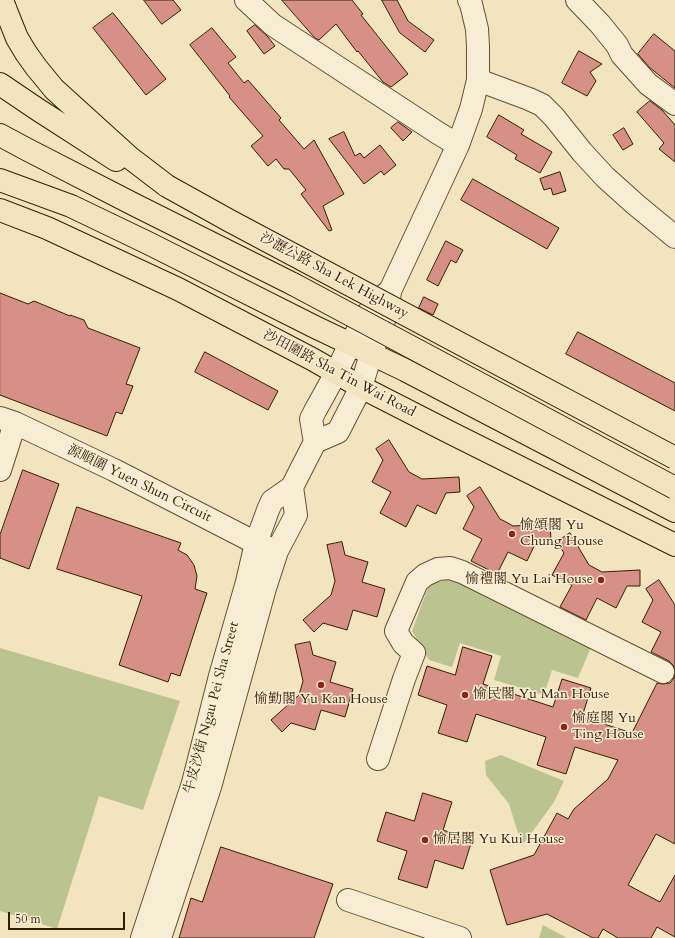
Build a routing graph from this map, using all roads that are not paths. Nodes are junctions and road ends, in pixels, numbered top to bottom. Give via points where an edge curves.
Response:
1 (3, 0) edge
2 (246, 0) edge
3 (469, 0) edge
4 (577, 0) edge
5 (0, 12) edge
6 (478, 80) junction
7 (0, 84) edge
8 (675, 104) edge
9 (0, 135) edge
10 (0, 142) edge
11 (458, 145) junction
12 (28, 150) junction
13 (0, 180) edge
14 (167, 186) junction
15 (0, 210) edge
16 (675, 237) edge
17 (390, 291) junction
18 (350, 344) junction
19 (371, 354) junction
20 (336, 373) junction
21 (361, 387) junction
22 (7, 420) edge
23 (315, 442) junction
24 (675, 458) edge
25 (0, 470) edge
26 (292, 487) junction
27 (675, 488) edge
28 (675, 511) edge
29 (256, 543) junction
30 (675, 545) edge
31 (277, 551) junction
32 (663, 672) dead end
33 (378, 759) dead end
34 (348, 900) dead end
35 (142, 938) edge
36 (160, 938) edge
37 (460, 938) edge

1 - 5 main road
1 - 14 main road, bridge via 20,43 54,89 129,157
2 - 11 street via 273,25
3 - 6 street via 477,29
4 - 8 street via 600,24 622,55 648,84
6 - 11 street
6 - 16 street via 530,98 542,105 605,177
7 - 14 main road, 沙瀝公路 Sha Lek Highway via 120,162
9 - 12 main road, 沙瀝公路 Sha Lek Highway
10 - 12 main road
11 - 17 street
12 - 27 main road, 沙瀝公路 Sha Lek Highway, bridge via 293,284
13 - 18 main road via 76,208
14 - 24 main road, 沙瀝公路 Sha Lek Highway, bridge
15 - 20 main road, 沙田圍路 Sha Tin Wai Road via 47,228 178,289
17 - 18 street via 375,302
17 - 19 street via 388,310
18 - 19 main road
18 - 20 street
19 - 21 street
19 - 28 main road
20 - 21 main road, 沙田圍路 Sha Tin Wai Road
20 - 23 street via 311,420
21 - 23 street via 338,432
21 - 30 main road, 沙田圍路 Sha Tin Wai Road
22 - 25 street
22 - 29 street, 源順圍 Yuen Shun Circuit via 114,470
23 - 26 street, 牛皮沙街 Ngau Pei Sha Street
26 - 29 street, 牛皮沙街 Ngau Pei Sha Street via 272,501
26 - 31 street, 牛皮沙街 Ngau Pei Sha Street via 296,515
29 - 31 street, 源順圍 Yuen Shun Circuit
29 - 35 street, 牛皮沙街 Ngau Pei Sha Street via 193,783
31 - 36 street, 牛皮沙街 Ngau Pei Sha Street via 210,787
32 - 33 street via 462,572 450,568 438,569 417,582 396,631 403,643 414,652
34 - 37 street

